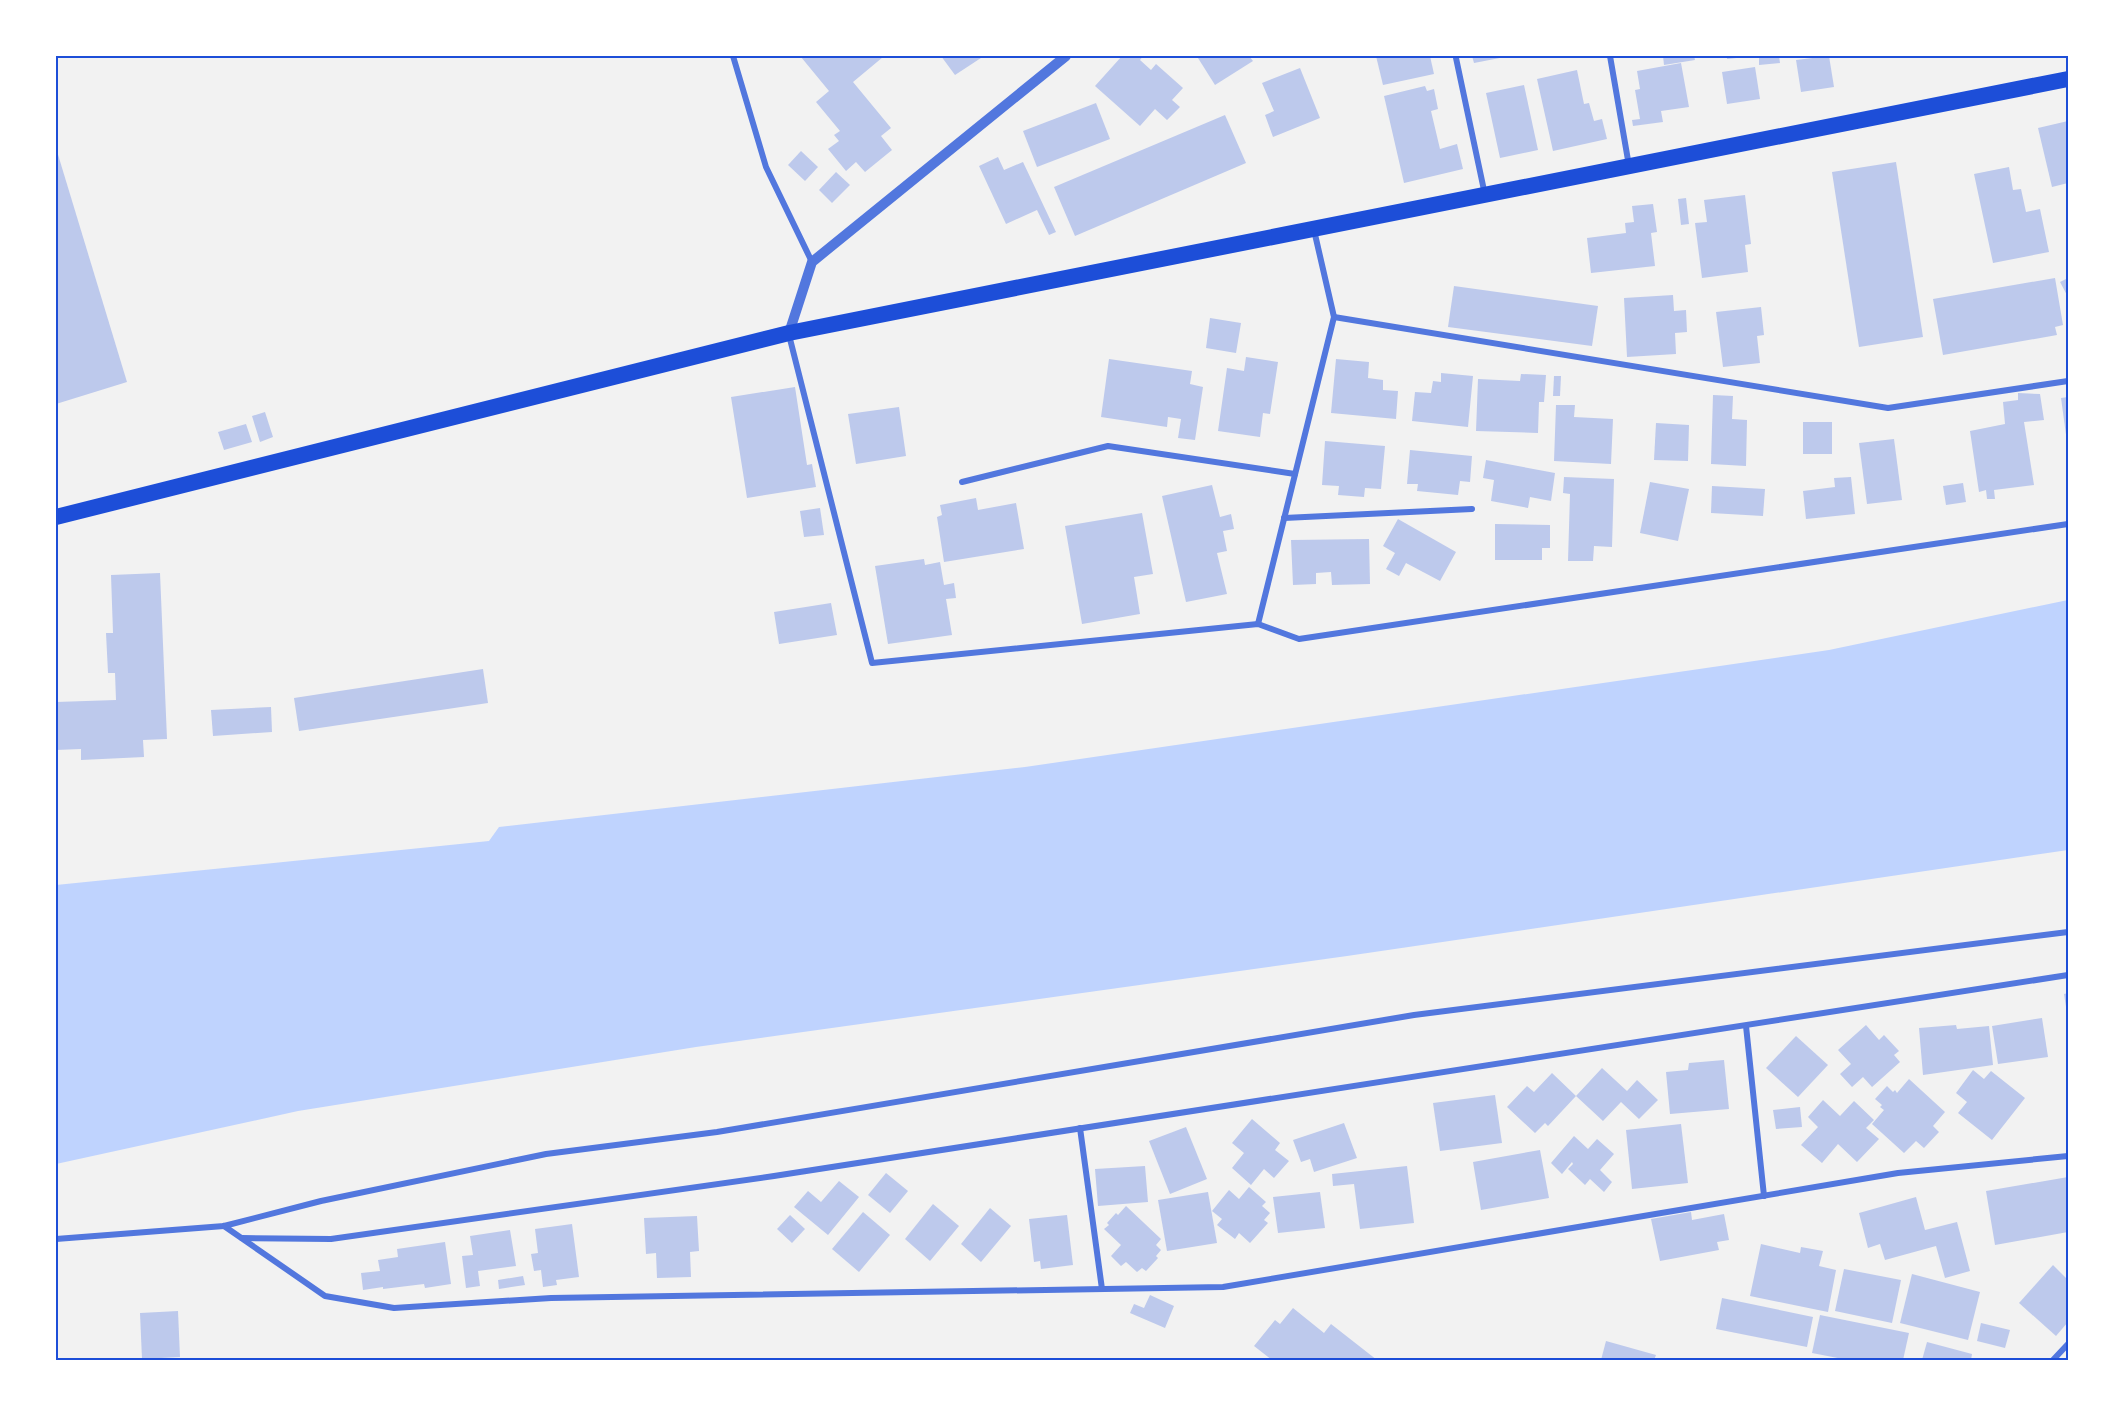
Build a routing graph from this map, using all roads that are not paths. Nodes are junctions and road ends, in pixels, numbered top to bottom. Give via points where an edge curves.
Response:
1 (734, 56) edge
2 (1066, 56) edge
3 (1610, 56) edge
4 (1456, 58) dead end
5 (2068, 79) edge
6 (1629, 167) junction
7 (1485, 195) junction
8 (1314, 229) junction
9 (812, 262) junction
10 (1334, 316) junction
11 (789, 333) junction
12 (2068, 381) edge
13 (1295, 474) junction
14 (962, 482) dead end
15 (1472, 508) dead end
16 (56, 517) edge
17 (1284, 518) junction
18 (2068, 524) edge
19 (1258, 624) junction
20 (2068, 932) edge
21 (2068, 975) edge
22 (1746, 1026) junction
23 (1080, 1128) junction
24 (2068, 1156) edge
25 (1764, 1196) junction
26 (224, 1226) junction
27 (241, 1238) junction
28 (56, 1239) edge
29 (1102, 1289) junction
30 (2068, 1344) edge
31 (2053, 1360) edge

1 - 9 street via 766,167
2 - 9 street
3 - 6 street
4 - 7 street
5 - 6 highway
6 - 7 highway
7 - 8 highway
8 - 10 street
8 - 11 highway
9 - 11 street
10 - 12 street via 1888,408
10 - 13 street
11 - 16 highway
11 - 19 street via 872,663
13 - 14 street via 1108,446
13 - 17 street
15 - 17 street
17 - 19 street
18 - 19 street via 1299,639
20 - 26 street via 1414,1015 717,1132 546,1154 321,1201
21 - 22 street
22 - 23 street
22 - 25 street
23 - 27 street via 331,1239
23 - 29 street
24 - 25 street via 1898,1173
25 - 29 street via 1223,1287
26 - 27 street
26 - 28 street
27 - 29 street via 325,1296 394,1308 551,1298
30 - 31 street

